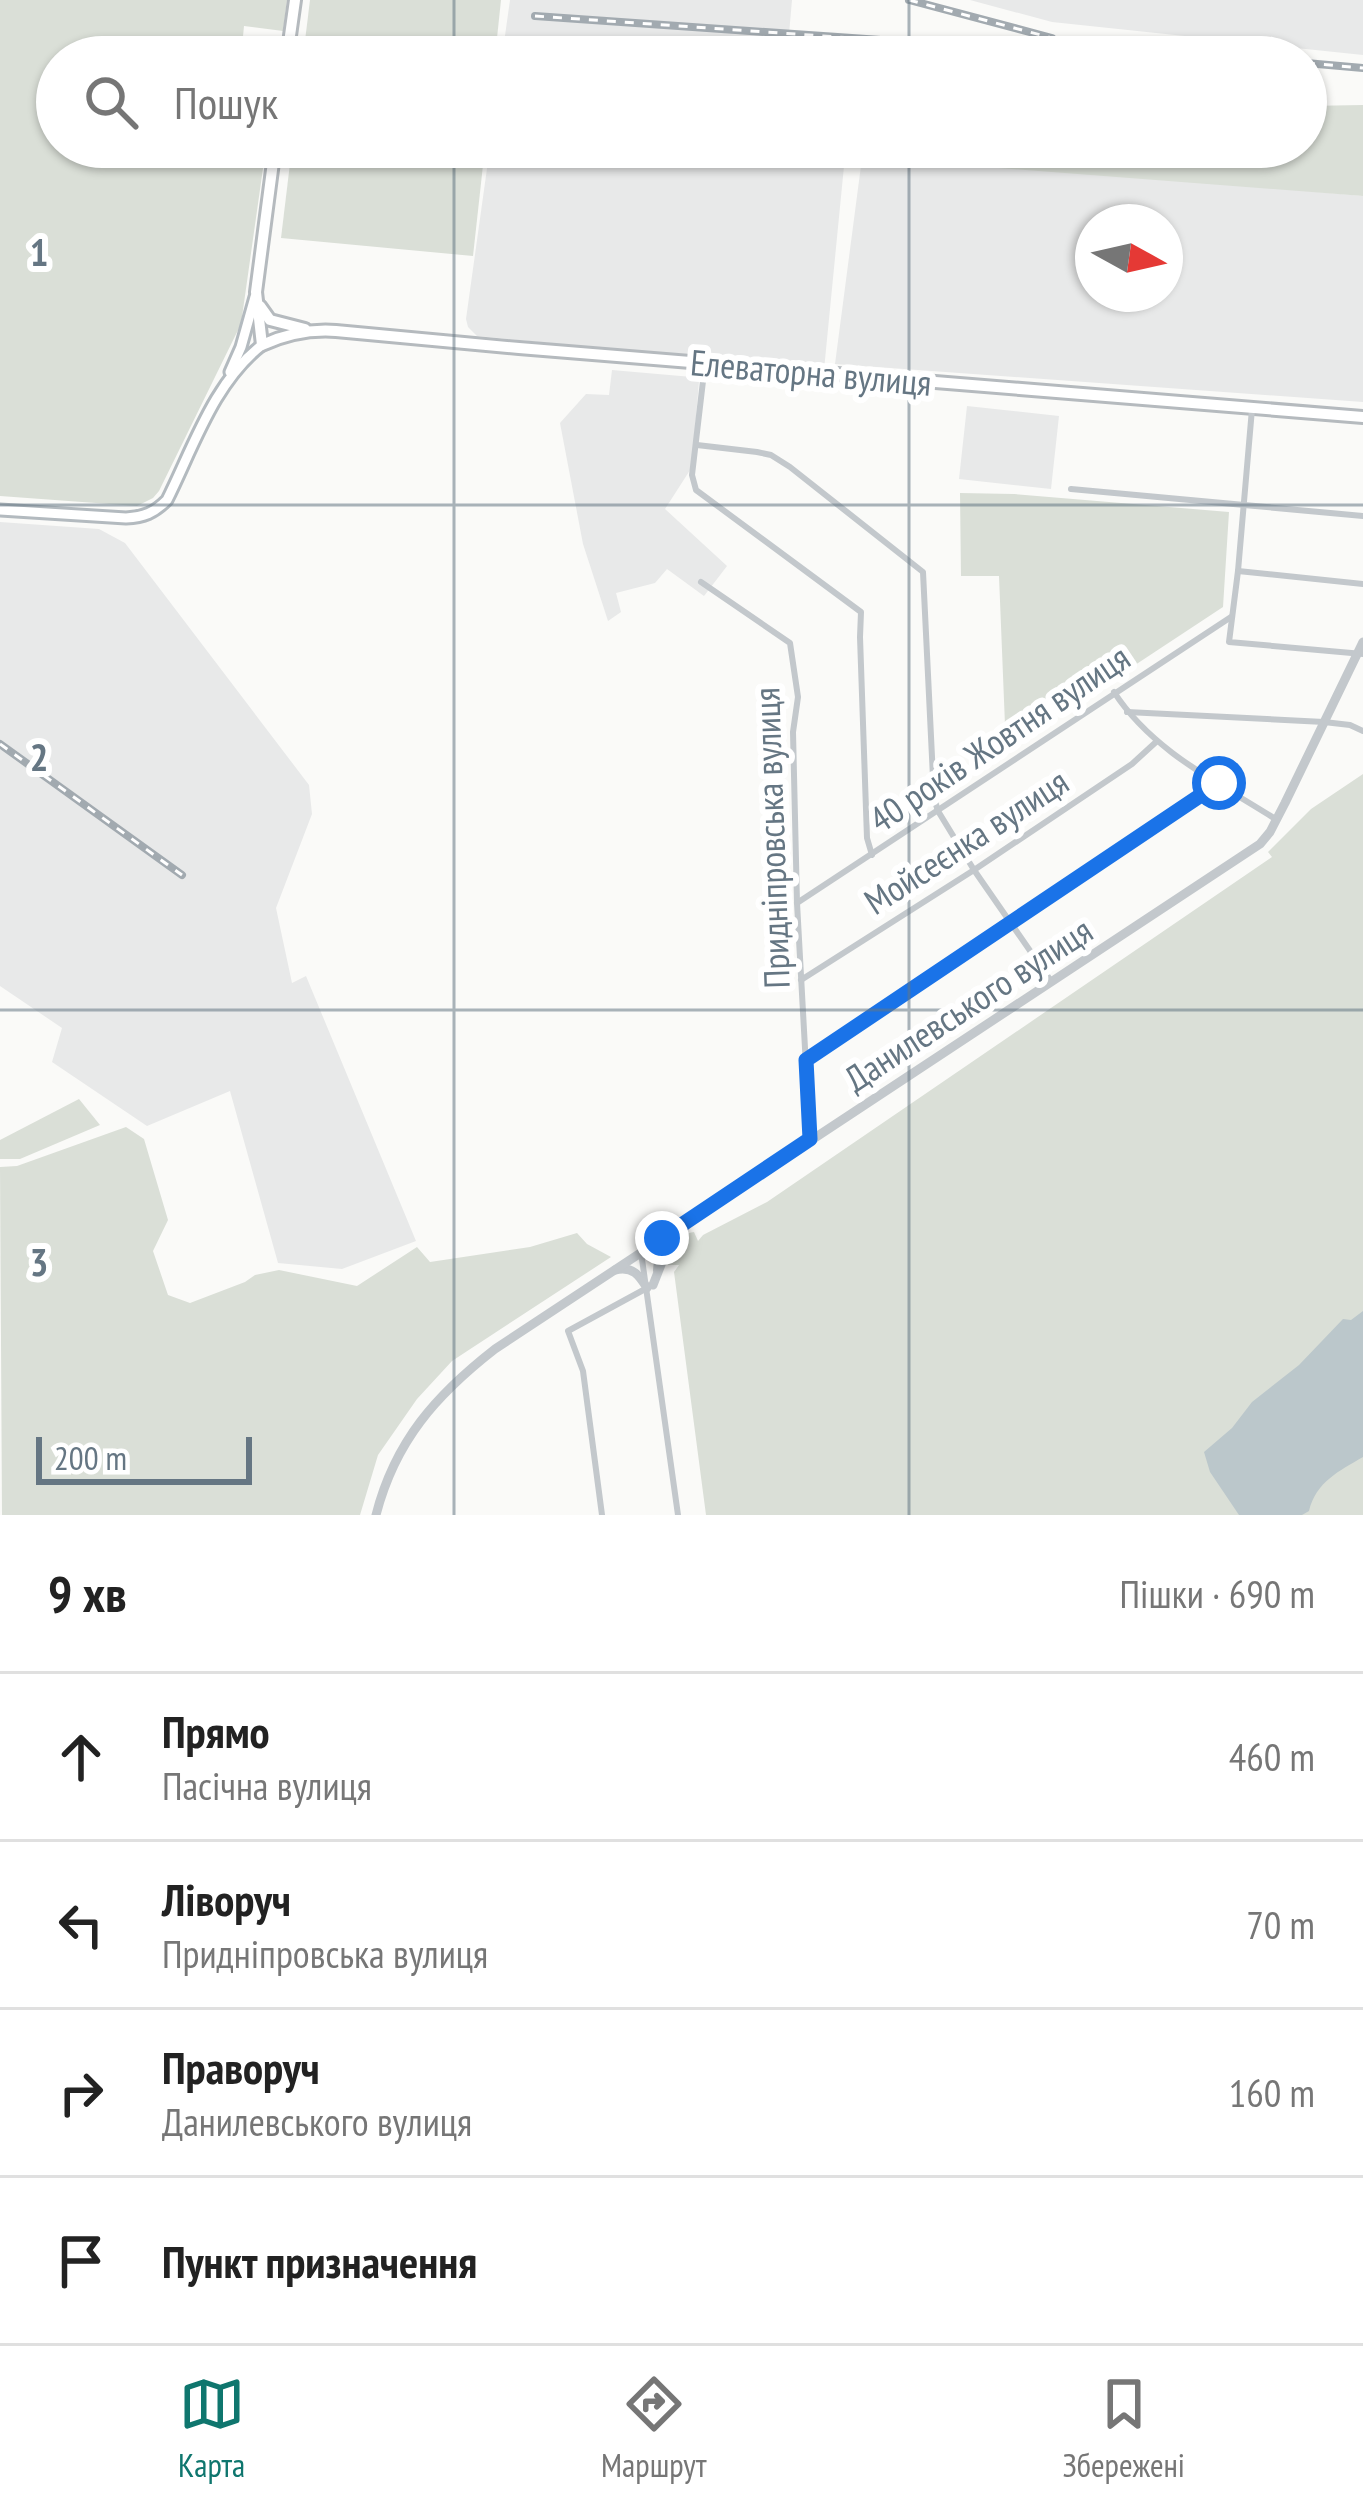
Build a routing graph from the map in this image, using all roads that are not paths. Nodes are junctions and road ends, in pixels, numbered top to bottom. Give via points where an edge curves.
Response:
1 (295, 0) edge
2 (290, 36) edge
3 (272, 168) edge
4 (256, 292) junction
5 (316, 330) junction
6 (262, 345) junction
7 (705, 364) junction
8 (224, 385) junction
9 (1252, 407) junction
10 (1363, 417) edge
11 (698, 446) junction
12 (1071, 489) dead end
13 (1244, 506) junction
14 (0, 510) edge
15 (1363, 516) edge
16 (1238, 571) junction
17 (701, 582) dead end
18 (1363, 584) edge
19 (1231, 617) junction
20 (1363, 642) edge
21 (1360, 654) edge
22 (1114, 692) junction
23 (1127, 712) junction
24 (1324, 722) junction
25 (1363, 731) edge
26 (1156, 742) junction
27 (1219, 783) junction
28 (938, 811) junction
29 (1277, 820) junction
30 (872, 855) junction
31 (974, 870) junction
32 (797, 903) junction
33 (1010, 923) junction
34 (801, 980) junction
35 (1051, 981) junction
36 (806, 1060) junction
37 (810, 1139) junction
38 (693, 1218) junction
39 (659, 1240) junction
40 (641, 1252) junction
41 (610, 1271) junction
42 (650, 1287) junction
43 (376, 1515) edge
44 (602, 1515) edge
45 (678, 1515) edge

1 - 2 main road
3 - 4 main road
4 - 5 main road via 270,320
4 - 6 main road
4 - 8 main road
5 - 6 main road, Елеваторна вулиця
5 - 7 main road, Елеваторна вулиця
6 - 8 main road
7 - 9 main road, Елеваторна вулиця
7 - 11 street
8 - 14 main road via 156,512 126,518
9 - 10 main road, Елеваторна вулиця
9 - 13 street
11 - 28 street via 772,455 923,572
11 - 30 street via 696,490 861,612
12 - 13 street
13 - 15 street
13 - 16 street
16 - 18 street
16 - 19 street
17 - 32 street, Придніпровська вулиця via 790,644 798,697
19 - 21 street via 1229,642
19 - 22 street, 40 років Жовтня вулиця
20 - 21 street, Данилевського вулиця
21 - 24 street, Данилевського вулиця
22 - 23 street
22 - 28 street, 40 років Жовтня вулиця
23 - 24 street
23 - 26 street
24 - 25 street
24 - 29 street, Данилевського вулиця
26 - 27 street
26 - 31 street, Мойсеєнка вулиця
27 - 29 street
27 - 33 street
28 - 30 street, 40 років Жовтня вулиця
28 - 31 street
29 - 35 street, Данилевського вулиця via 1246,855
30 - 32 street, 40 років Жовтня вулиця
31 - 33 street
31 - 34 street, Мойсеєнка вулиця
32 - 34 street, Придніпровська вулиця
33 - 35 street
33 - 36 street
34 - 36 street, Придніпровська вулиця
35 - 37 street, Данилевського вулиця
36 - 37 street, Придніпровська вулиця
37 - 38 street, Данилевського вулиця
38 - 39 street, Данилевського вулиця
38 - 42 street
39 - 40 street, Данилевського вулиця
39 - 42 street
40 - 41 street, Данилевського вулиця
40 - 42 street
41 - 42 street via 636,1272
41 - 43 street, Данилевського вулиця via 495,1348 439,1397 395,1459
42 - 44 street via 568,1331 583,1371
42 - 45 street

